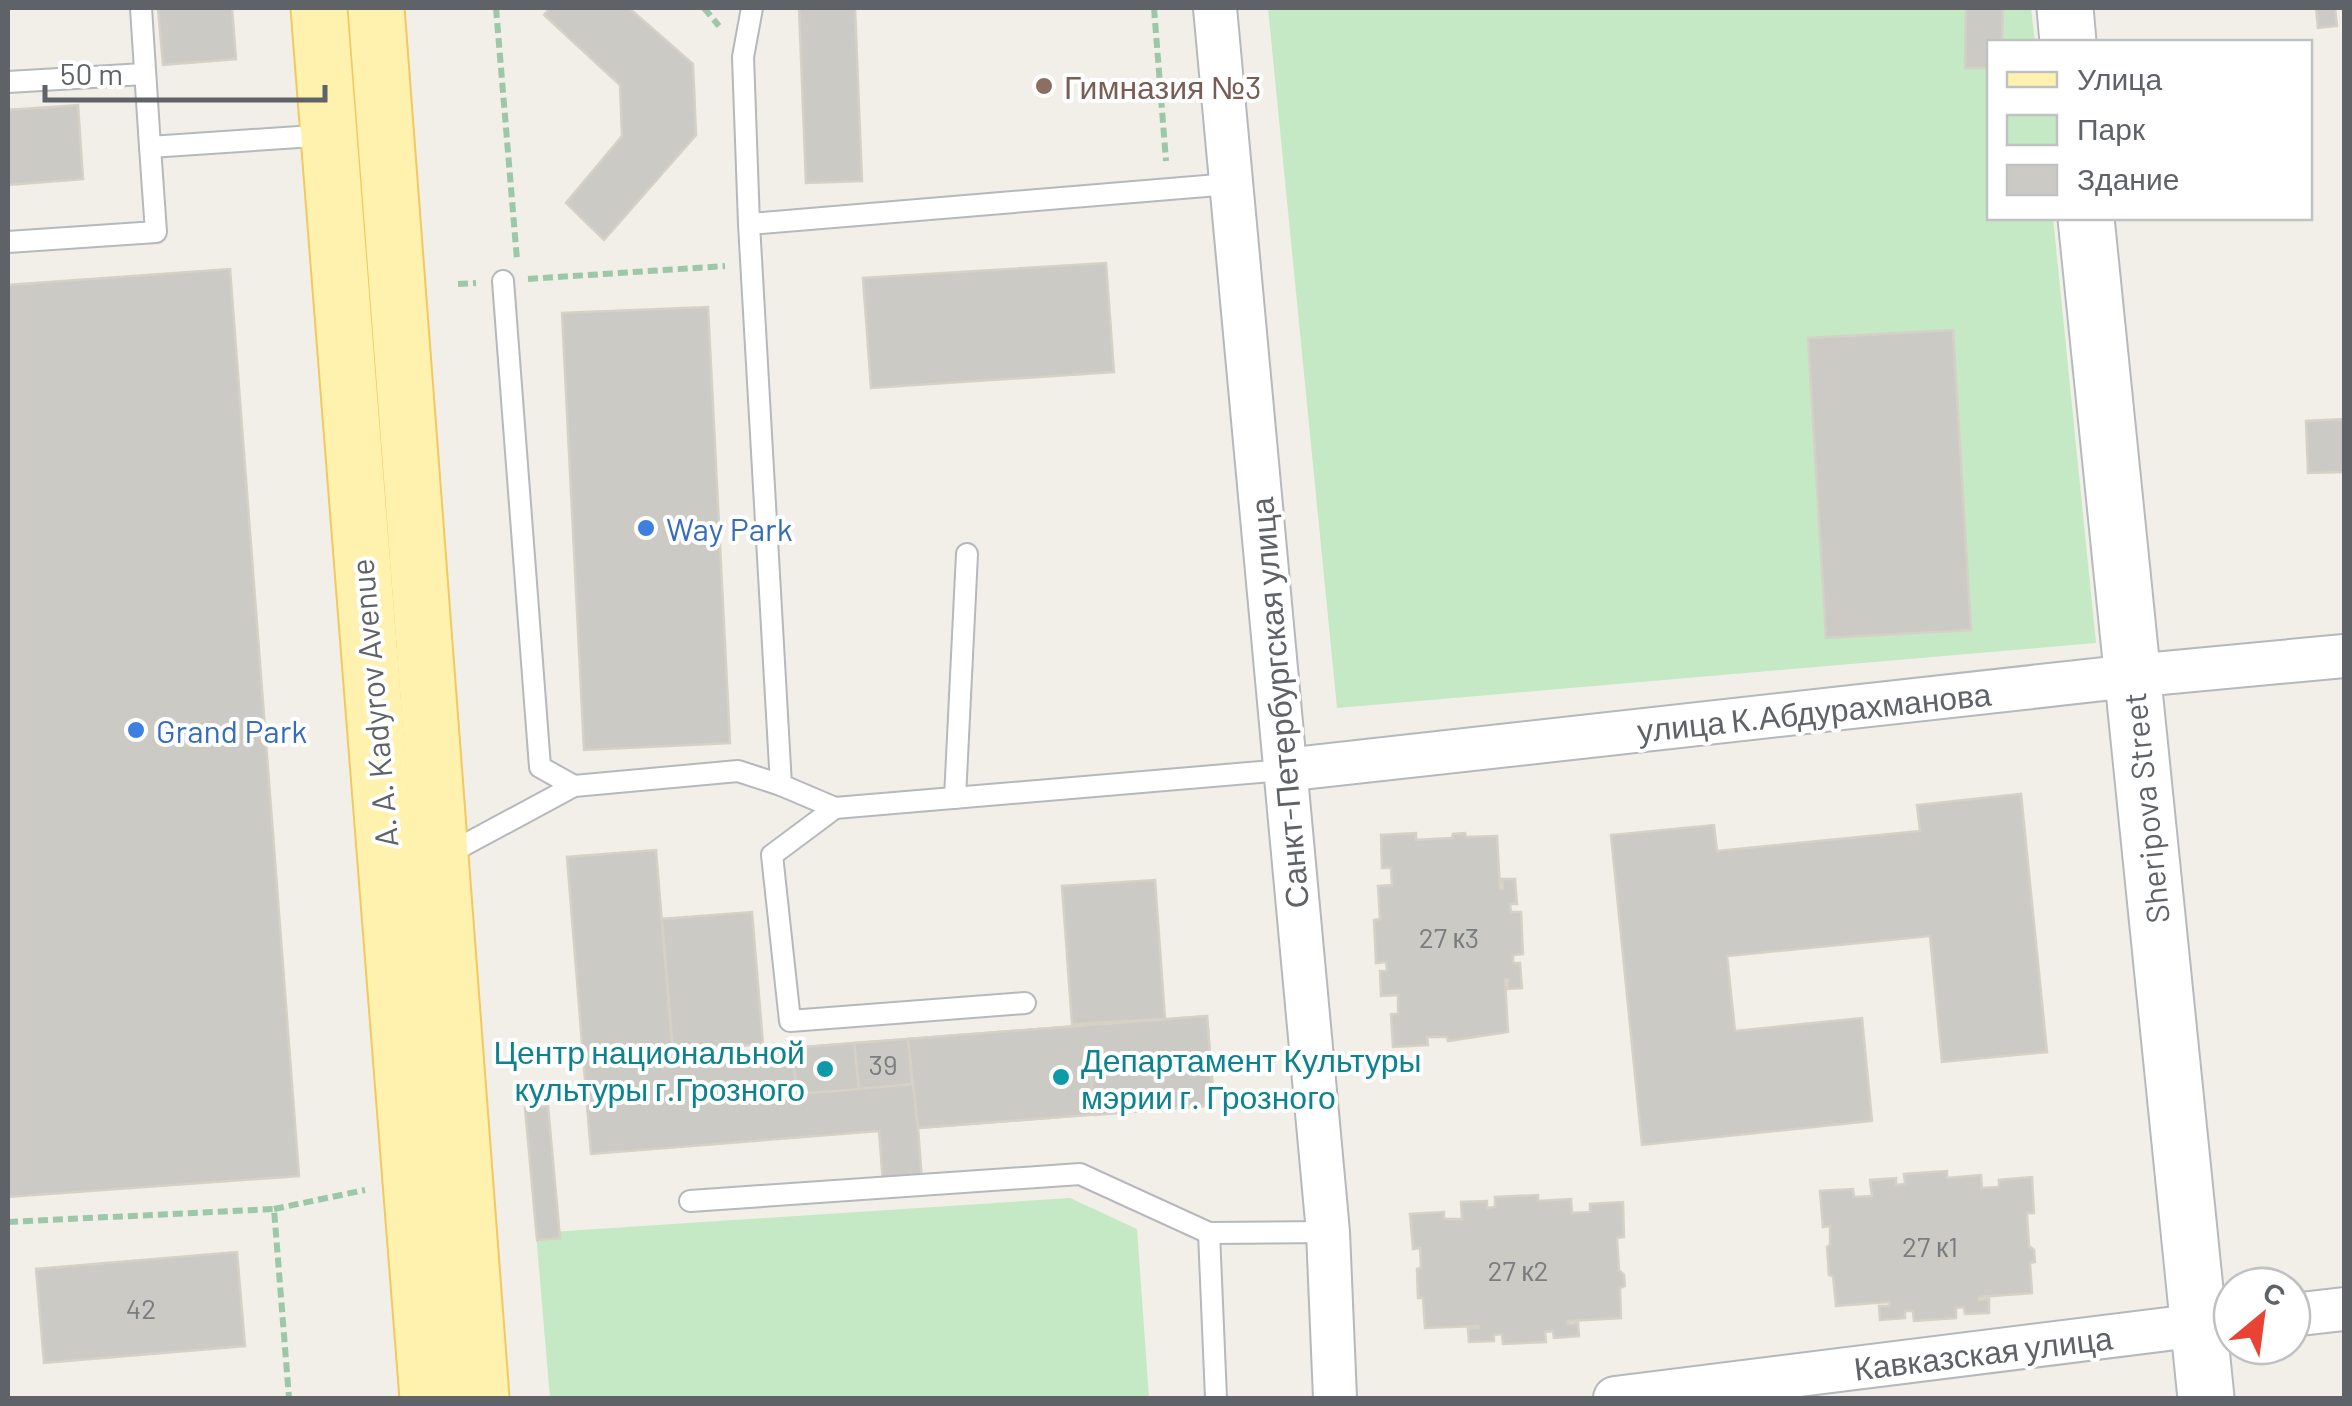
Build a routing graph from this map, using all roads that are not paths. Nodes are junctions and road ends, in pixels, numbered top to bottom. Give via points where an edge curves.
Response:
1 (141, 8) edge
2 (319, 8) edge
3 (376, 8) edge
4 (752, 8) edge
5 (1215, 8) edge
6 (2065, 8) edge
7 (2068, 40) edge
8 (144, 74) junction
9 (8, 82) edge
10 (328, 135) junction
11 (150, 147) junction
12 (1230, 184) junction
13 (2086, 220) edge
14 (749, 224) junction
15 (8, 242) edge
16 (511, 280) road end
17 (966, 554) dead end
18 (2344, 656) edge
19 (2131, 676) junction
20 (1284, 770) junction
21 (781, 785) junction
22 (574, 786) junction
23 (955, 798) junction
24 (835, 808) junction
25 (440, 858) junction
26 (1025, 1003) dead end
27 (690, 1201) dead end
28 (1209, 1232) junction
29 (1328, 1232) junction
30 (2212, 1300) edge
31 (2344, 1309) edge
32 (2312, 1313) edge
33 (2212, 1323) edge
34 (2212, 1348) edge
35 (428, 1398) edge
36 (481, 1398) edge
37 (1216, 1398) edge
38 (1335, 1398) edge
39 (1615, 1398) edge
40 (2206, 1398) edge

1 - 8 lane
2 - 10 main road, A. A. Kadyrov Avenue
3 - 25 main road, A. A. Kadyrov Avenue
4 - 14 lane via 743,57
5 - 12 street, Санкт-Петербургская улица
6 - 7 main road
8 - 9 lane
8 - 11 lane
10 - 11 lane
10 - 35 main road, A. A. Kadyrov Avenue
11 - 15 lane via 156,232
12 - 14 lane
12 - 20 street, Санкт-Петербургская улица
13 - 19 main road, Sheripova Street
14 - 21 lane
16 - 22 lane via 540,766
17 - 23 lane
18 - 19 street, улица К.Абдурахманова
19 - 20 street, улица К.Абдурахманова
19 - 30 main road, Sheripova Street
20 - 23 lane
20 - 29 street, Санкт-Петербургская улица
21 - 22 lane via 738,771
21 - 24 lane
22 - 25 lane
23 - 24 lane
24 - 26 lane via 772,856 790,1021
25 - 36 main road, A. A. Kadyrov Avenue
27 - 28 lane via 1080,1174
28 - 29 lane
28 - 37 lane
29 - 38 street, Санкт-Петербургская улица
31 - 32 street
33 - 39 street, Кавказская улица
34 - 40 main road, Sheripova Street

